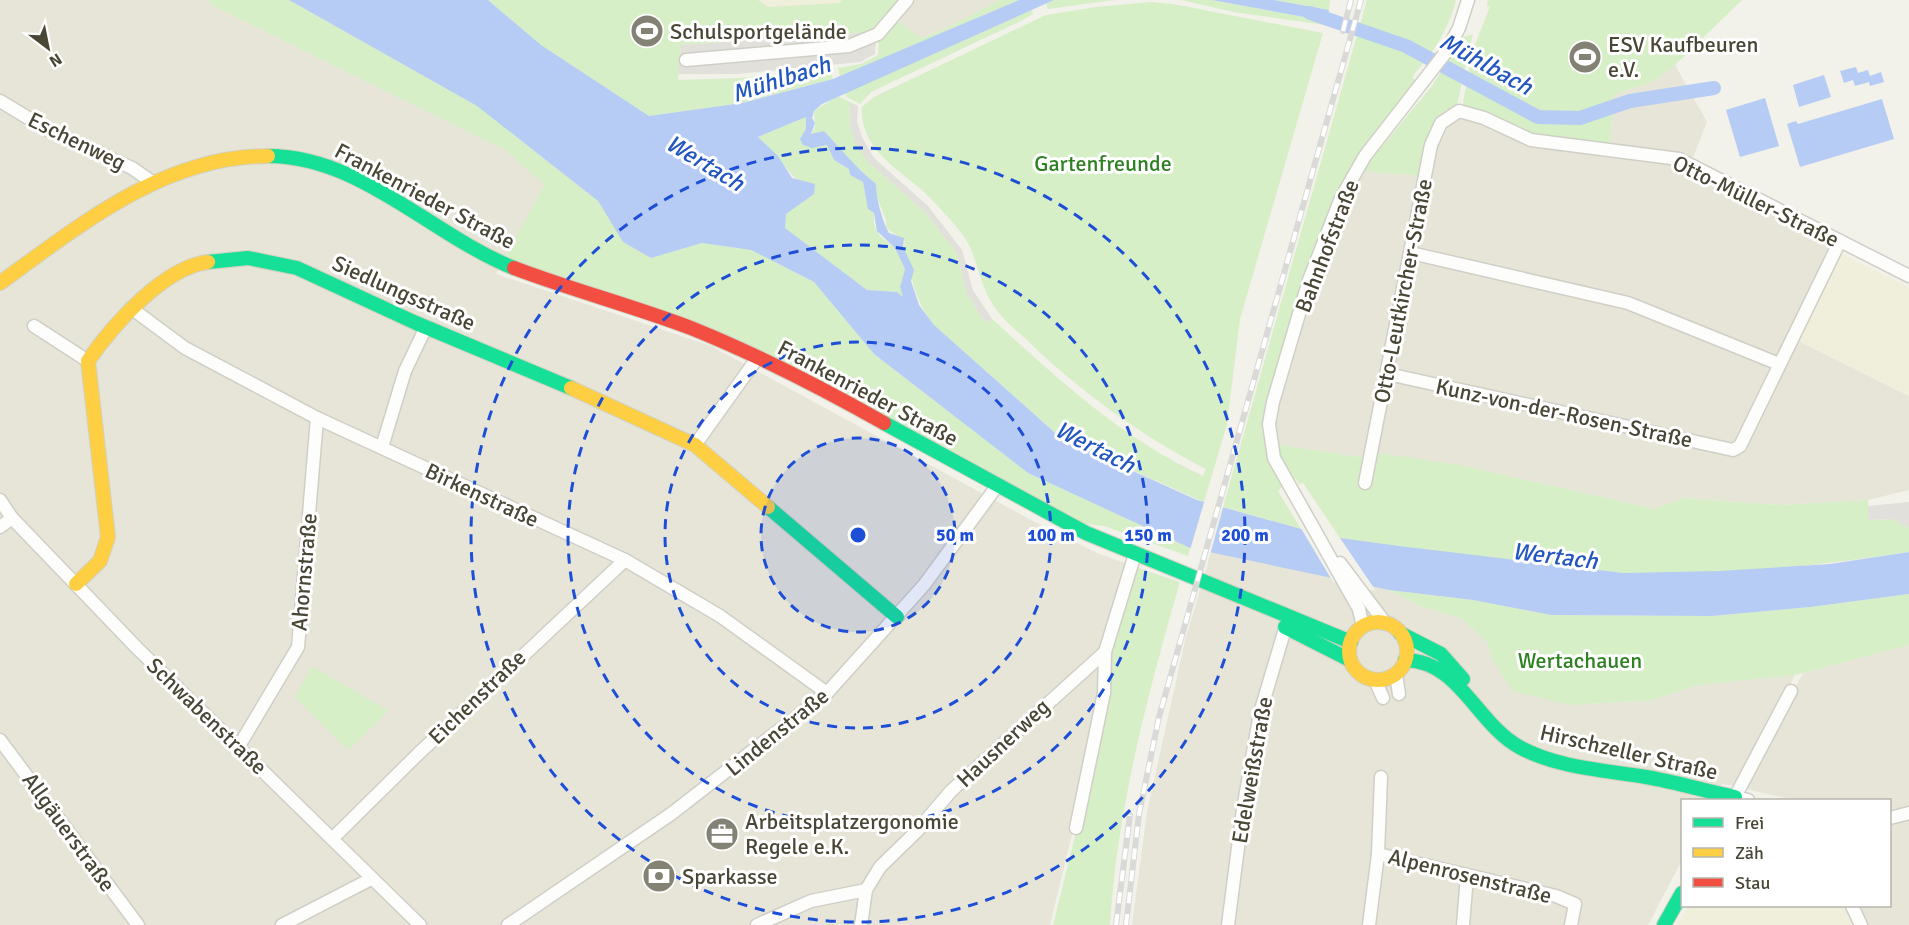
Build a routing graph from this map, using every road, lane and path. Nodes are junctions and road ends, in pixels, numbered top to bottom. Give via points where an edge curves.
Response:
1 (907, 0) edge
2 (1468, 0) edge
3 (686, 60) dead end
4 (0, 101) edge
5 (1459, 111) joint
6 (152, 182) junction
7 (1840, 241) junction
8 (1411, 253) junction
9 (1909, 276) edge
10 (0, 283) edge
11 (131, 308) junction
12 (34, 326) dead end
13 (426, 327) junction
14 (758, 357) junction
15 (88, 361) junction
16 (1779, 364) junction
17 (1388, 374) junction
18 (317, 418) junction
19 (695, 445) junction
20 (382, 447) junction
21 (1365, 483) dead end
22 (997, 486) junction
23 (0, 500) edge
24 (1306, 516) junction
25 (12, 518) junction
26 (0, 527) edge
27 (1135, 554) junction
28 (625, 560) junction
29 (76, 584) junction
30 (897, 616) junction
31 (1287, 623) junction
32 (1386, 624) junction
33 (1363, 627) junction
34 (1400, 633) junction
35 (1322, 639) junction
36 (1351, 642) junction
37 (1104, 652) junction
38 (1439, 659) junction
39 (1350, 660) junction
40 (1405, 660) junction
41 (1396, 674) junction
42 (1375, 680) junction
43 (1791, 691) dead end
44 (827, 693) junction
45 (1400, 694) dead end
46 (1383, 698) dead end
47 (0, 740) edge
48 (239, 746) junction
49 (1381, 777) dead end
50 (1739, 799) edge
51 (1909, 813) edge
52 (1891, 818) edge
53 (1076, 828) dead end
54 (333, 838) junction
55 (1378, 854) junction
56 (1467, 876) junction
57 (371, 879) junction
58 (866, 890) junction
59 (1681, 896) edge
60 (1852, 907) edge
61 (138, 925) edge
62 (282, 925) edge
63 (420, 925) edge
64 (508, 925) edge
65 (758, 925) edge
66 (861, 925) edge
67 (1228, 925) edge
68 (1369, 925) edge
69 (1463, 925) edge
70 (1571, 925) edge
71 (1664, 925) edge
72 (1861, 925) edge

1 - 3 street via 878,34 849,46
2 - 24 street, Bahnhofstraße via 1446,52 1357,169 1341,198 1309,280 1269,424 1274,458
4 - 6 street, Eschenweg via 48,130 132,168
5 - 7 street, Otto-Müller-Straße via 1531,140 1679,159
5 - 8 street, Otto-Leutkircher-Straße via 1441,123 1431,145
6 - 10 street, Frankenrieder Straße via 98,213
6 - 14 street, Frankenrieder Straße via 222,159 308,159 331,167 500,263 632,306
7 - 9 street, Otto-Müller-Straße
7 - 16 street
8 - 16 street via 1629,303
8 - 17 street, Otto-Leutkircher-Straße
11 - 13 street, Siedlungsstraße via 165,281 202,263 248,258 297,268
11 - 15 street, Siedlungsstraße
11 - 18 street, Birkenstraße via 185,348
12 - 15 street
13 - 19 street, Siedlungsstraße
13 - 20 street via 405,371
14 - 19 street
14 - 22 street, Frankenrieder Straße
15 - 29 street via 108,537 100,561
16 - 17 street, Kunz-von-der-Rosen-Straße via 1740,446 1733,450
17 - 21 street, Otto-Leutkircher-Straße
18 - 20 street, Birkenstraße
18 - 48 street, Ahornstraße via 298,647
19 - 30 street, Siedlungsstraße
20 - 28 street, Birkenstraße
22 - 27 street via 1077,529
22 - 30 street, Lindenstraße
23 - 25 street, Schwabenstraße
24 - 32 street
24 - 33 street via 1359,609
25 - 26 street
25 - 29 street, Schwabenstraße
27 - 31 street via 1232,592
27 - 37 street
28 - 44 street, Birkenstraße via 720,616
28 - 54 street, Eichenstraße via 424,747
29 - 48 street, Schwabenstraße
30 - 44 street, Lindenstraße
31 - 35 street
31 - 67 street, Edelweißstraße via 1260,713
32 - 33 street
32 - 34 street
33 - 36 street
34 - 38 street, Hirschzeller Straße
34 - 40 street via 1406,646
35 - 36 street
35 - 39 street
36 - 39 street
37 - 53 street via 1104,693
37 - 58 street, Hausnerweg via 951,791 880,867
38 - 40 street
38 - 50 street, Hirschzeller Straße via 1477,712 1504,738 1535,754 1589,769 1646,777
39 - 42 street via 1357,671
40 - 41 street
41 - 42 street
41 - 45 street
42 - 46 street
43 - 50 street
44 - 64 street, Lindenstraße via 671,814
47 - 61 street, Allgäuerstraße
48 - 54 street, Schwabenstraße
49 - 55 street
51 - 52 street
54 - 57 street, Schwabenstraße
55 - 56 street, Alpenrosenstraße
55 - 68 street
56 - 69 street
56 - 70 street, Alpenrosenstraße via 1575,904
57 - 62 street
57 - 63 street, Schwabenstraße
58 - 65 street via 811,902
58 - 66 street, Hausnerweg
59 - 71 street
60 - 72 street

